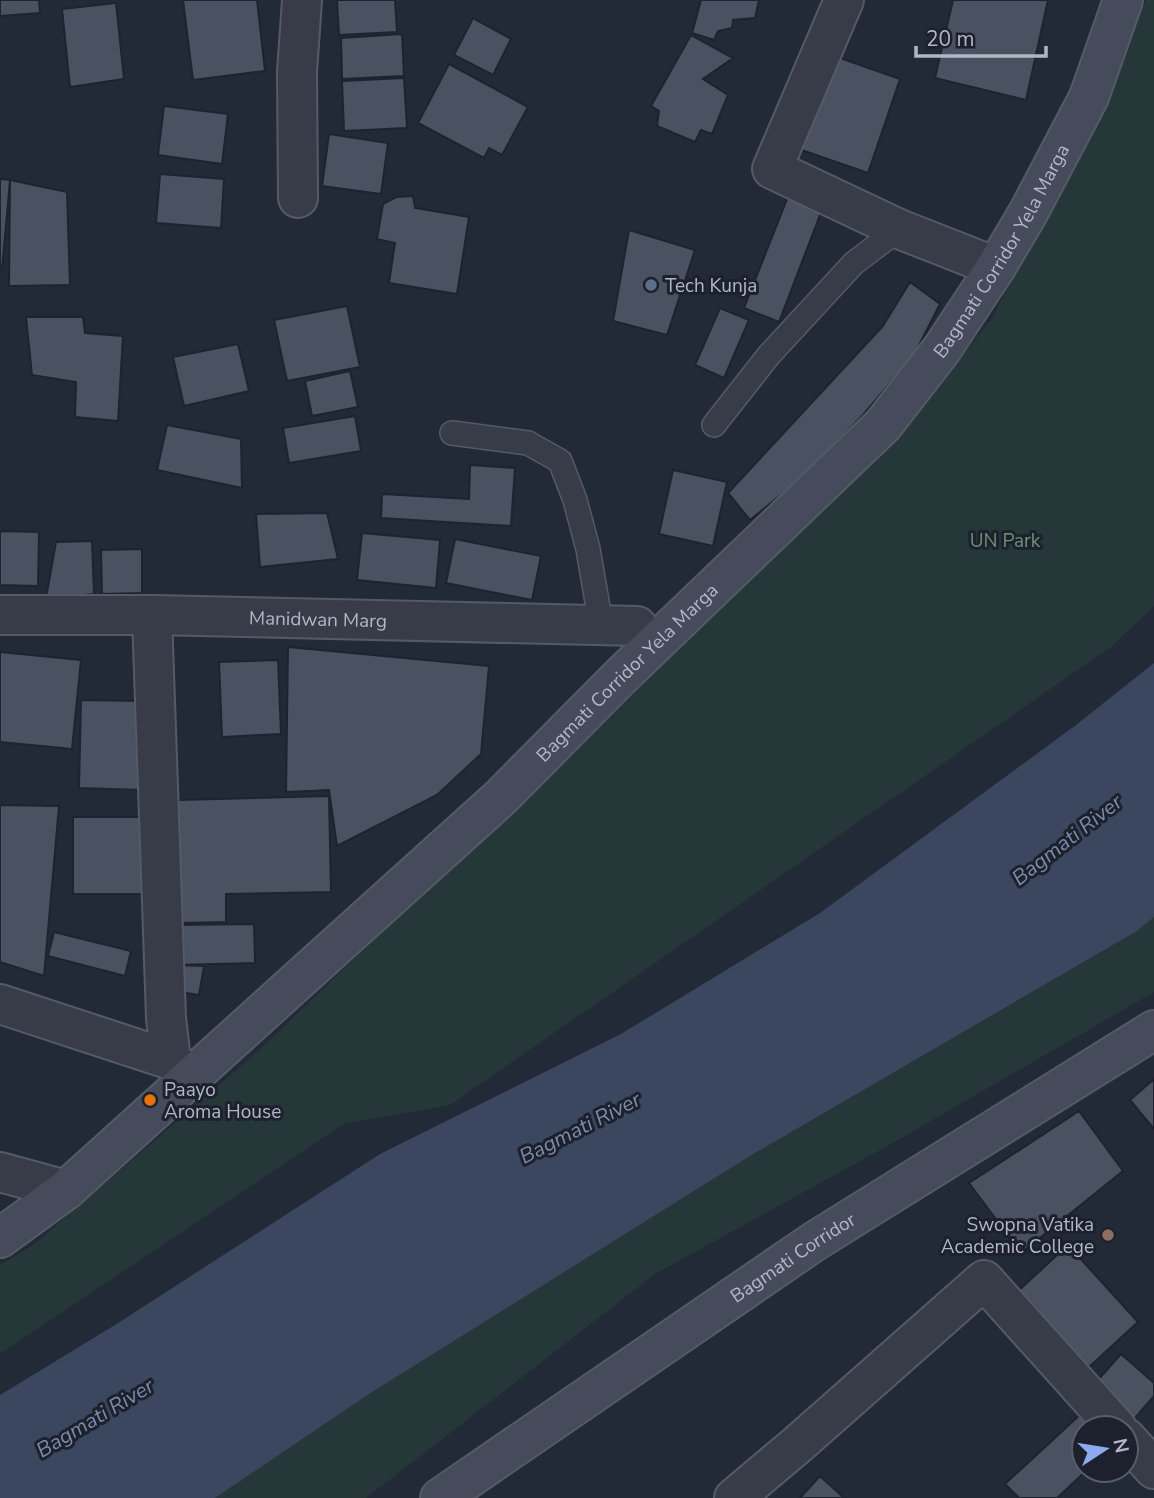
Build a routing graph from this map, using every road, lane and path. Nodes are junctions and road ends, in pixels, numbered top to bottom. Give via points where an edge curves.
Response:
1 (302, 0) edge
2 (844, 0) edge
3 (1123, 0) edge
4 (298, 198) dead end
5 (899, 229) junction
6 (996, 267) junction
7 (715, 425) dead end
8 (452, 433) dead end
9 (0, 615) edge
10 (152, 615) junction
11 (619, 626) joint
12 (0, 1004) edge
13 (1154, 1030) edge
14 (181, 1068) junction
15 (0, 1172) edge
16 (66, 1190) junction
17 (0, 1238) edge
18 (1104, 1414) edge
19 (1140, 1454) edge
20 (1154, 1469) edge
21 (1154, 1484) edge
22 (440, 1498) edge
23 (734, 1498) edge
24 (1138, 1498) edge

1 - 4 street via 297,72
2 - 5 street via 772,169
3 - 6 main road, Bagmati Corridor Yela Marga via 1089,97
5 - 6 street
5 - 7 lane via 854,263 769,355
6 - 14 main road, Bagmati Corridor Yela Marga via 942,349 883,425 501,797
8 - 11 lane via 528,443 560,461
9 - 10 street, Manidwan Marg
10 - 11 street, Manidwan Marg
10 - 14 street via 166,1018
12 - 14 street
13 - 22 main road, Bagmati Corridor via 815,1241
14 - 16 main road, Bagmati Corridor Yela Marga
15 - 16 street
16 - 17 main road, Bagmati Corridor Yela Marga
18 - 23 street via 984,1280
19 - 20 street
21 - 24 street

